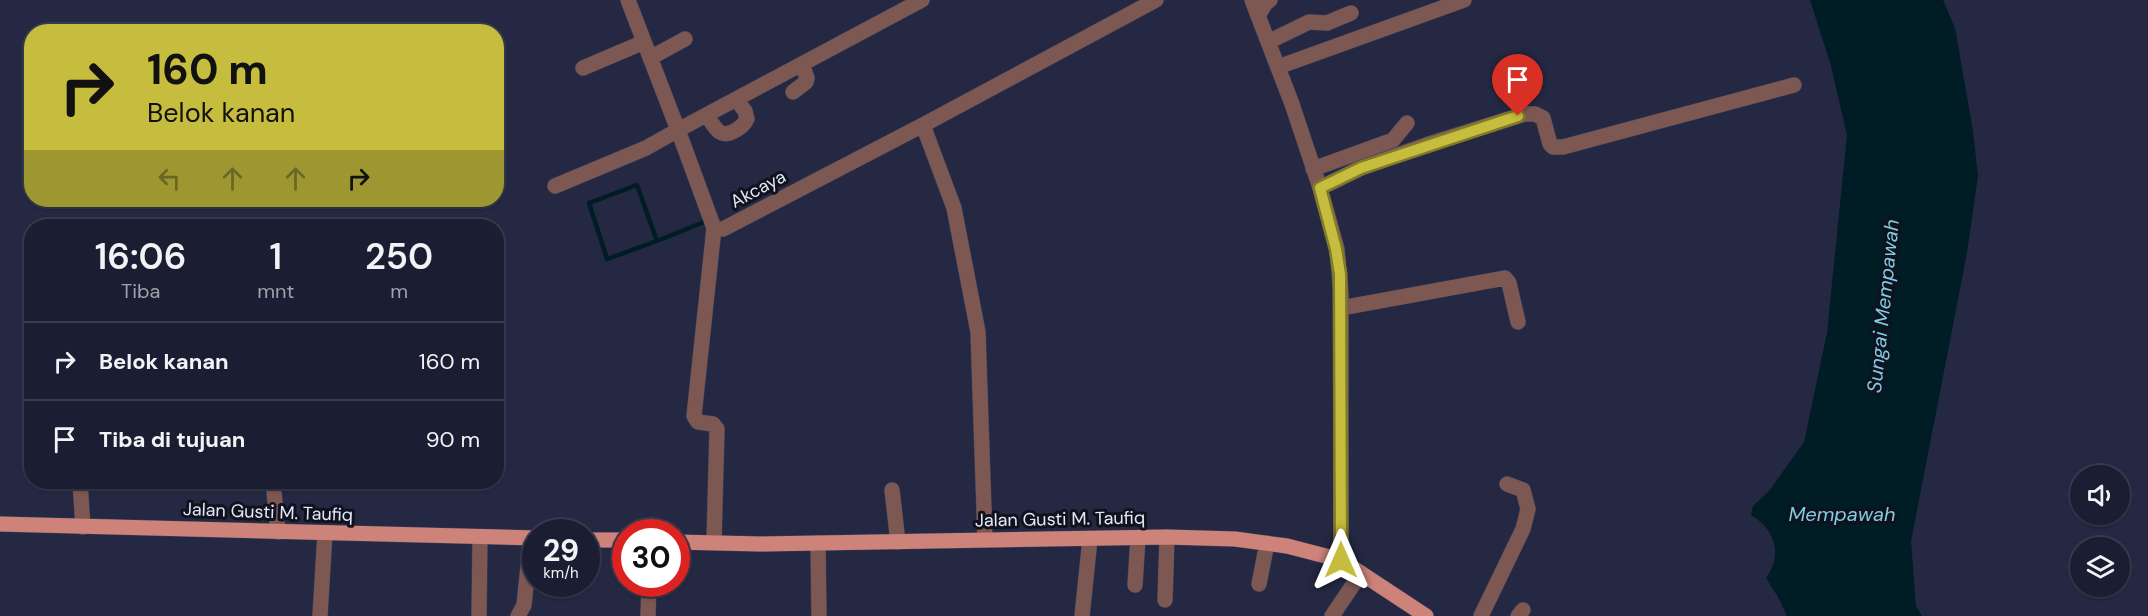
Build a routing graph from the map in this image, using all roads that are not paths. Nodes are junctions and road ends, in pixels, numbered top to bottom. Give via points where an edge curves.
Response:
1 (628, 0) edge
2 (922, 0) edge
3 (1156, 0) edge
4 (1252, 0) edge
5 (1270, 0) edge
6 (1464, 0) edge
7 (1351, 14) dead end
8 (1258, 16) junction
9 (685, 39) dead end
10 (644, 42) junction
11 (1269, 42) junction
12 (650, 58) junction
13 (801, 64) junction
14 (1278, 67) junction
15 (583, 68) dead end
16 (1794, 85) dead end
17 (793, 92) dead end
18 (736, 99) junction
19 (707, 115) junction
20 (1407, 123) dead end
21 (923, 125) junction
22 (678, 130) junction
23 (1314, 169) junction
24 (555, 186) dead end
25 (1320, 188) junction
26 (714, 228) junction
27 (1341, 308) junction
28 (1518, 322) dead end
29 (1507, 484) dead end
30 (80, 489) edge
31 (274, 489) edge
32 (892, 490) dead end
33 (0, 524) edge
34 (83, 526) junction
35 (278, 532) junction
36 (325, 533) junction
37 (480, 537) junction
38 (1167, 537) junction
39 (522, 538) edge
40 (1090, 538) junction
41 (1138, 538) junction
42 (984, 540) junction
43 (690, 542) edge
44 (714, 542) junction
45 (898, 542) junction
46 (818, 543) junction
47 (1267, 543) junction
48 (1341, 560) junction
49 (1361, 573) junction
50 (1135, 585) dead end
51 (1259, 585) dead end
52 (525, 597) edge
53 (649, 597) edge
54 (1165, 600) dead end
55 (320, 616) edge
56 (479, 616) edge
57 (518, 616) edge
58 (648, 616) edge
59 (819, 616) edge
60 (1082, 616) edge
61 (1332, 616) edge
62 (1426, 616) edge
63 (1481, 616) edge

1 - 10 street, Akcaya
2 - 13 street
3 - 21 street, Akcaya
4 - 8 street
5 - 8 street
6 - 14 street
7 - 11 street via 1327,24 1309,22
8 - 11 street
9 - 12 street
10 - 12 street, Akcaya
10 - 15 street
11 - 14 street
12 - 22 street, Akcaya
13 - 17 street via 806,82
13 - 18 street
14 - 23 street
16 - 25 street via 1563,147 1550,144 1543,118 1526,114 1361,168
18 - 19 street
18 - 19 street via 747,120 731,133 719,133
19 - 22 street
20 - 23 street via 1393,140
21 - 26 street, Akcaya via 723,229
21 - 42 street via 954,208 978,332
22 - 24 street via 646,148
22 - 26 street, Akcaya
23 - 25 street
25 - 27 street via 1336,249
26 - 44 street via 694,416 698,422 713,424 717,429
27 - 28 street via 1505,278
27 - 48 street
29 - 63 street via 1523,490 1528,509 1523,529
30 - 34 street
31 - 35 street
32 - 45 street
33 - 34 main road, Jalan Gusti M. Taufiq
34 - 35 main road, Jalan Gusti M. Taufiq
35 - 36 main road, Jalan Gusti M. Taufiq
36 - 37 main road, Jalan Gusti M. Taufiq
36 - 55 street
37 - 39 main road, Jalan Gusti M. Taufiq
37 - 56 street
38 - 41 main road, Jalan Gusti M. Taufiq
38 - 47 main road, Jalan Gusti M. Taufiq
38 - 54 street
40 - 41 main road, Jalan Gusti M. Taufiq
40 - 42 main road, Jalan Gusti M. Taufiq
40 - 60 street
41 - 50 street
42 - 45 main road, Jalan Gusti M. Taufiq
43 - 44 main road, Jalan Gusti M. Taufiq
44 - 46 main road, Jalan Gusti M. Taufiq
45 - 46 main road, Jalan Gusti M. Taufiq
46 - 59 street
47 - 48 main road, Jalan Gusti M. Taufiq
47 - 51 street
48 - 49 main road, Jalan Gusti M. Taufiq
49 - 61 street
49 - 62 main road, Jalan Gusti M. Taufiq
52 - 57 street
53 - 58 street

